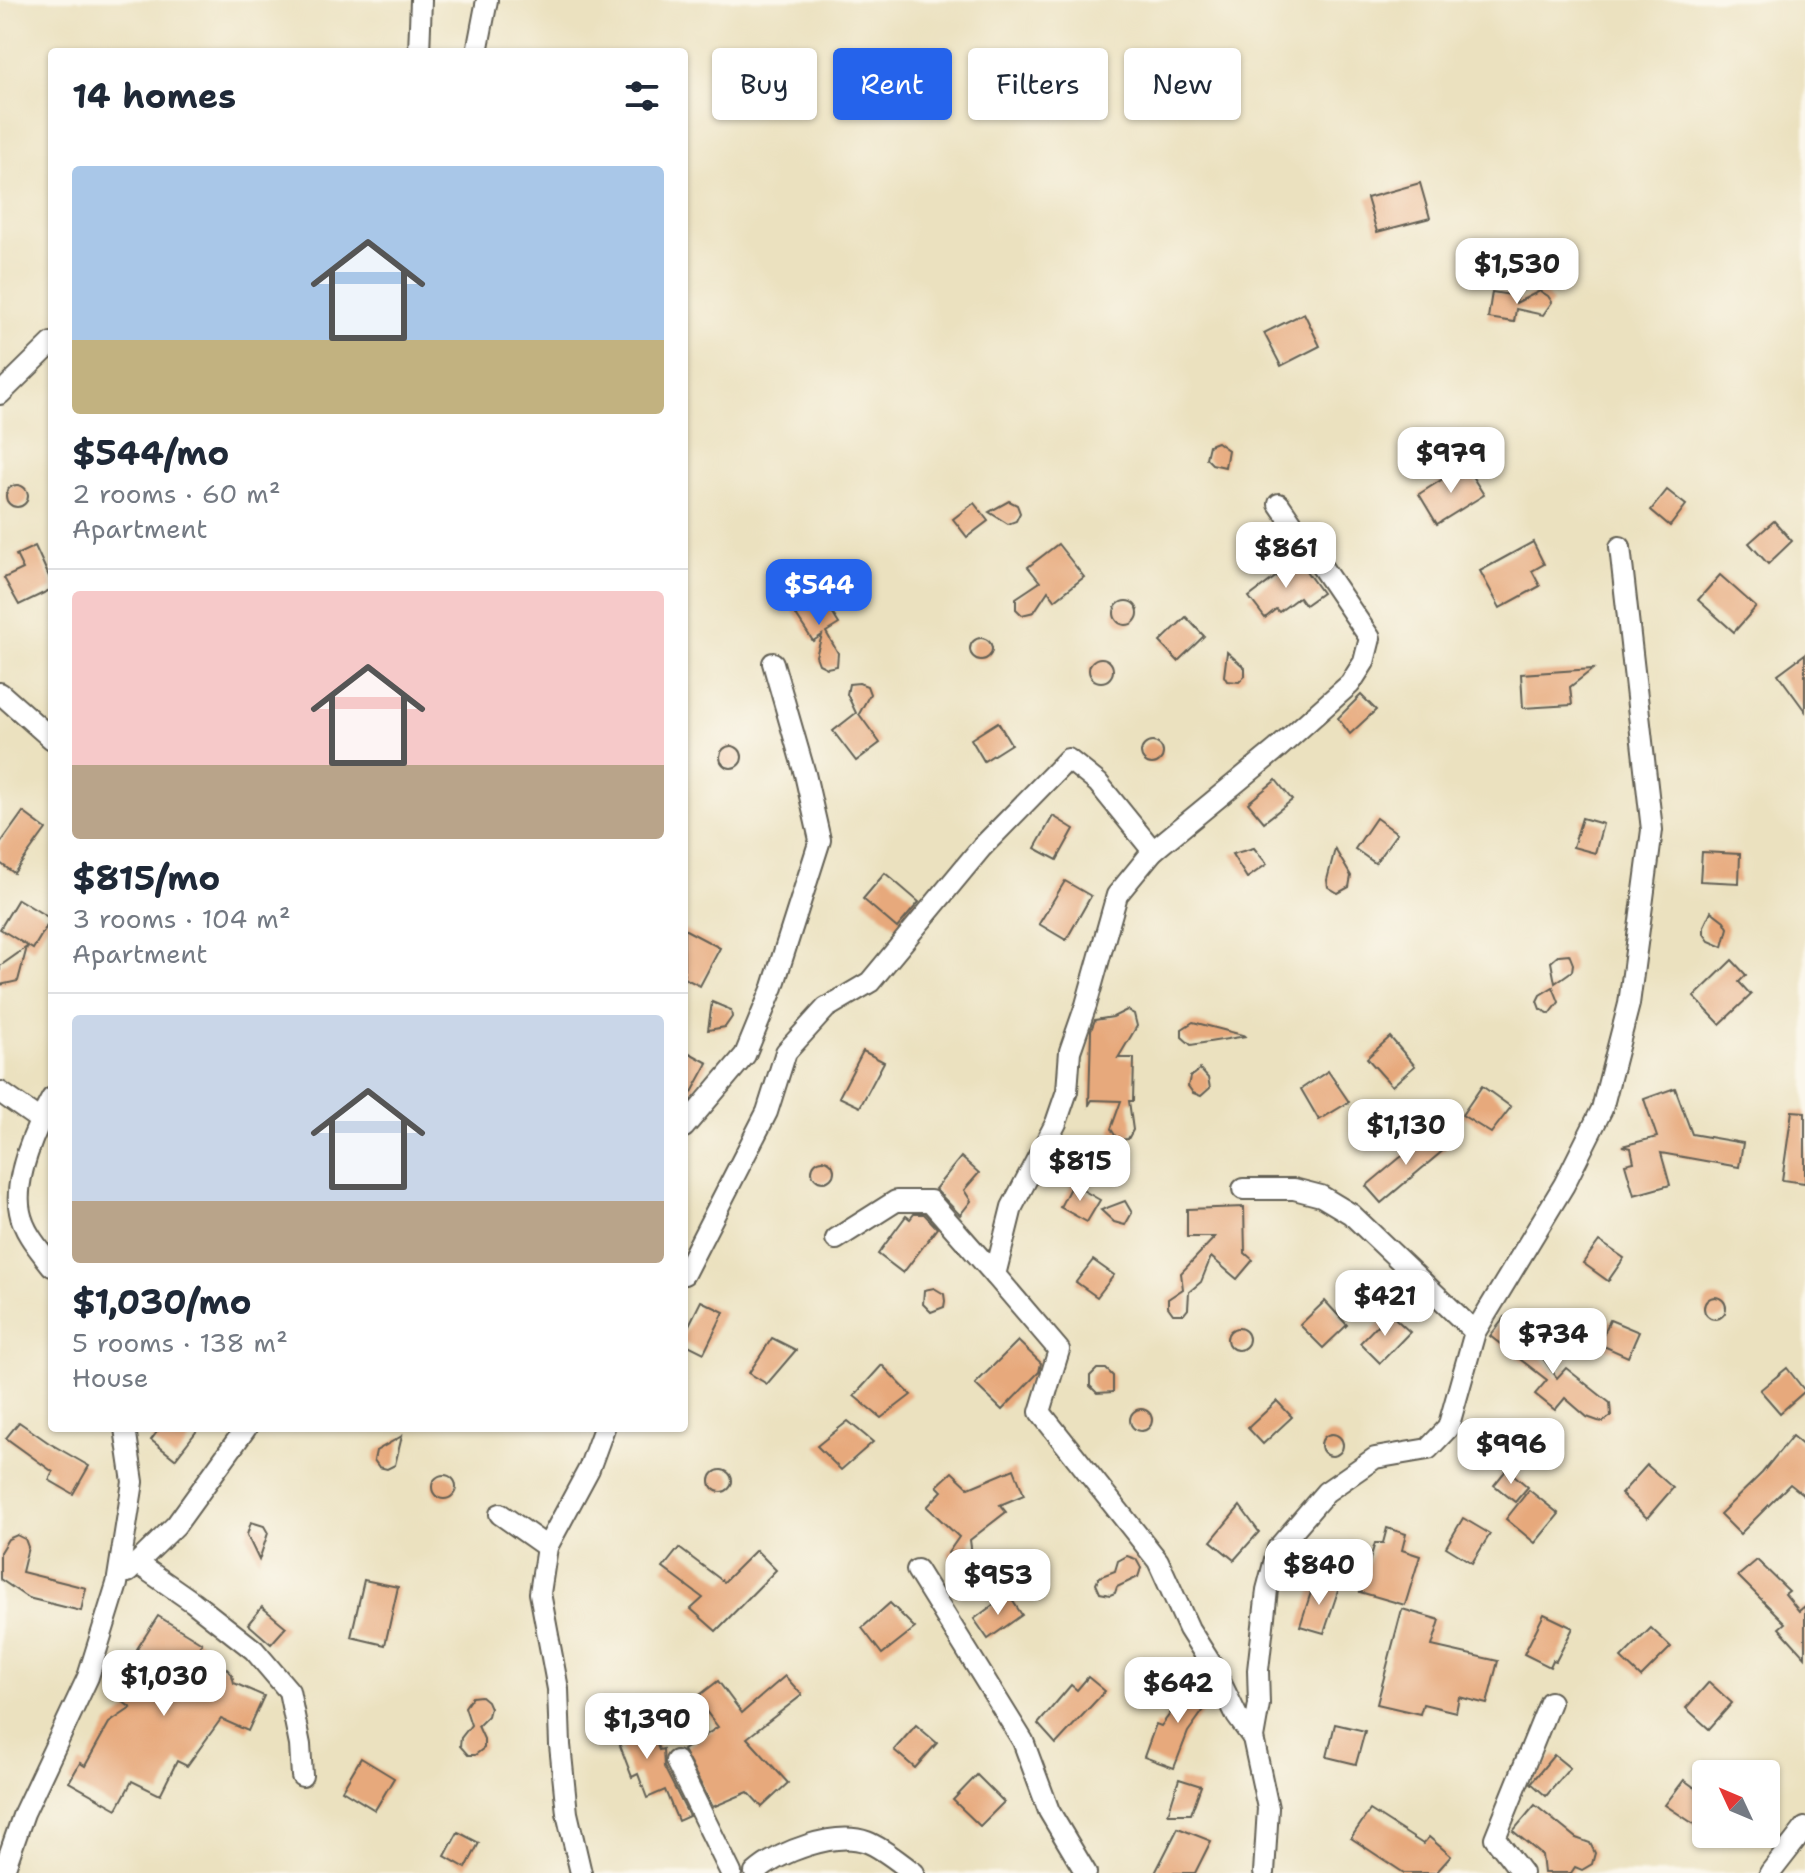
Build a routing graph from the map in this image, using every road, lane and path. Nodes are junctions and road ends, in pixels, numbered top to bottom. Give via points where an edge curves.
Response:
1 (421, 0) edge
2 (487, 0) edge
3 (419, 48) edge
4 (478, 48) edge
5 (48, 347) edge
6 (0, 394) edge
7 (1279, 504) dead end
8 (1620, 547) dead end
9 (773, 663) dead end
10 (2, 698) edge
11 (48, 736) edge
12 (1153, 851) junction
13 (0, 1092) edge
14 (48, 1105) edge
15 (40, 1120) junction
16 (688, 1122) edge
17 (1243, 1189) dead end
18 (836, 1239) dead end
19 (48, 1261) edge
20 (688, 1266) edge
21 (995, 1275) junction
22 (1475, 1332) junction
23 (126, 1432) edge
24 (243, 1432) edge
25 (603, 1432) edge
26 (500, 1514) dead end
27 (547, 1547) junction
28 (137, 1563) junction
29 (917, 1570) dead end
30 (117, 1584) junction
31 (1550, 1702) dead end
32 (1253, 1738) junction
33 (676, 1761) dead end
34 (302, 1776) dead end
35 (1805, 1828) edge
36 (3, 1873) edge
37 (581, 1873) edge
38 (731, 1873) edge
39 (755, 1873) edge
40 (914, 1873) edge
41 (1086, 1873) edge
42 (1264, 1873) edge
43 (1522, 1873) edge
44 (1770, 1873) edge

1 - 3 street
2 - 4 street
5 - 6 street
7 - 12 street via 1370,638 1364,662 1329,703
8 - 22 street via 1652,830 1629,1004 1602,1109 1564,1185
9 - 16 street via 820,840 773,987 745,1055
10 - 11 street
12 - 20 street via 1098,783 1068,759 981,848 870,982 826,1008 786,1052 767,1112
12 - 21 street via 1117,895 1070,1051 1067,1091 1012,1207
13 - 15 street
14 - 15 street
15 - 19 street via 19,1182 20,1212 31,1240
17 - 22 street via 1294,1189 1321,1196 1351,1214
18 - 21 street via 896,1201 930,1201
21 - 32 street via 1059,1350 1040,1412 1158,1561 1189,1629
22 - 32 street via 1448,1428 1428,1449 1375,1458 1326,1492 1278,1548 1267,1590
23 - 30 street via 133,1482
24 - 28 street via 176,1525
25 - 27 street
26 - 27 street
27 - 37 street via 540,1593 558,1689 567,1813
28 - 30 street
28 - 34 street via 254,1650 289,1691
29 - 41 street via 1023,1741 1049,1811
30 - 36 street via 88,1677 24,1813
31 - 43 street via 1495,1838
32 - 42 street via 1268,1808
33 - 38 street
35 - 44 street
39 - 40 street via 796,1849 830,1839 866,1842

